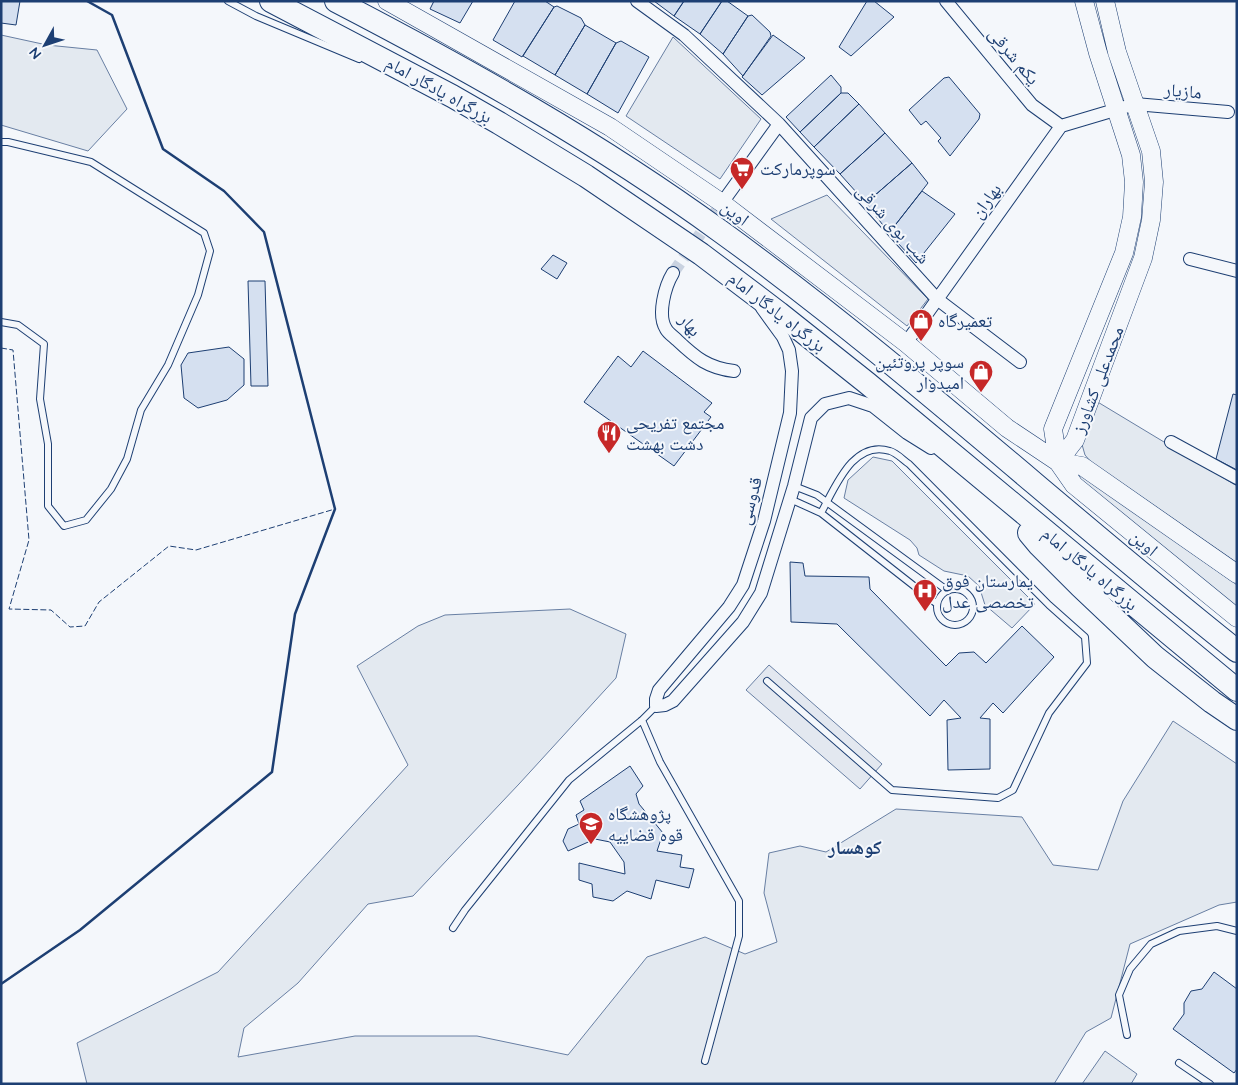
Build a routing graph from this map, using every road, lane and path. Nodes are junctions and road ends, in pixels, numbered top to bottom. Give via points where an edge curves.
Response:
1 (228, 1) edge
2 (271, 1) edge
3 (336, 1) edge
4 (387, 1) edge
5 (637, 1) edge
6 (946, 1) edge
7 (1084, 1) edge
8 (1105, 1) edge
9 (369, 63) dead end
10 (388, 70) dead end
11 (452, 96) junction
12 (1135, 104) junction
13 (1117, 111) junction
14 (1228, 112) dead end
15 (779, 124) junction
16 (1061, 126) junction
17 (1, 142) edge
18 (722, 203) junction
19 (1190, 259) dead end
20 (1237, 271) edge
21 (674, 273) tunnel mouth
22 (746, 288) junction
23 (937, 299) junction
24 (1, 322) edge
25 (906, 343) junction
26 (1020, 362) dead end
27 (734, 371) dead end
28 (790, 414) junction
29 (810, 418) junction
30 (1171, 442) dead end
31 (960, 460) junction
32 (1058, 462) junction
33 (1237, 478) edge
34 (794, 486) junction
35 (996, 491) junction
36 (790, 499) junction
37 (827, 502) junction
38 (821, 513) junction
39 (1237, 574) edge
40 (948, 591) junction
41 (937, 604) junction
42 (1237, 618) edge
43 (1237, 651) edge
44 (767, 681) dead end
45 (1237, 690) edge
46 (656, 706) junction
47 (1237, 719) edge
48 (642, 720) junction
49 (453, 928) dead end
50 (1237, 931) edge
51 (1127, 1034) dead end
52 (705, 1061) dead end
53 (1179, 1063) dead end
54 (1210, 1084) edge

1 - 9 lane
2 - 11 highway, بزرگراه یادگار امام
3 - 43 highway, بزرگراه یادگار امام via 513,97 719,230 888,360
4 - 18 main road, اوین via 610,127
5 - 15 street, شب بوی شرقی via 684,35
6 - 16 street, یکم شرقی via 1032,105
7 - 13 main road, محمدعلی کشاورز
8 - 12 main road, محمدعلی کشاورز
10 - 11 lane
11 - 22 highway, بزرگراه یادگار امام via 586,176
12 - 13 street
12 - 14 street, مازیار
12 - 32 main road, محمدعلی کشاورز via 1151,150 1154,182 1144,253 1076,440
13 - 16 street
13 - 32 main road, محمدعلی کشاورز via 1131,155 1134,182 1132,217 1124,253 1053,429
15 - 18 street
15 - 23 street, شب بوی شرقی
16 - 23 street, بهاران
17 - 24 lane via 91,162 204,233 210,251 198,295 168,365 141,410 127,459 111,489 86,520 64,526 48,506 48,444 40,398 44,344 18,325
18 - 25 main road, اوین
19 - 20 street
21 - 27 street, بهار via 661,309 665,329 694,356 718,369
22 - 28 street, قدوسی via 784,337 790,350
22 - 31 highway, بزرگراه یادگار امام
23 - 25 street, بهاران
23 - 26 street, شب بوی شرقی
25 - 32 main road, اوین via 1007,428
28 - 29 street
28 - 46 street, قدوسی via 764,521 743,585 729,607 659,690
29 - 31 street via 825,404 849,398 873,406 934,450
29 - 34 street
30 - 33 street
31 - 35 highway, بزرگراه یادگار امام
32 - 39 main road, اوین via 1082,466
32 - 42 main road, اوین via 1074,485
34 - 36 street
34 - 37 lane
35 - 45 highway, بزرگراه یادگار امام
35 - 47 highway via 1039,545 1155,657
36 - 38 lane
36 - 46 street via 761,593 743,622 673,701
37 - 38 lane
37 - 40 lane
37 - 44 lane via 838,479 867,451 892,451 1085,638 1087,663 1049,712 1012,790 998,798 892,790
38 - 41 lane
40 - 41 lane
40 - 41 lane via 959,589 969,595 973,606 971,617 961,625 949,624 939,616
46 - 48 lane
48 - 49 lane via 569,780
48 - 52 lane via 660,762 739,901 739,936
50 - 51 lane via 1217,926 1179,931 1151,944 1130,969 1119,996
53 - 54 lane

